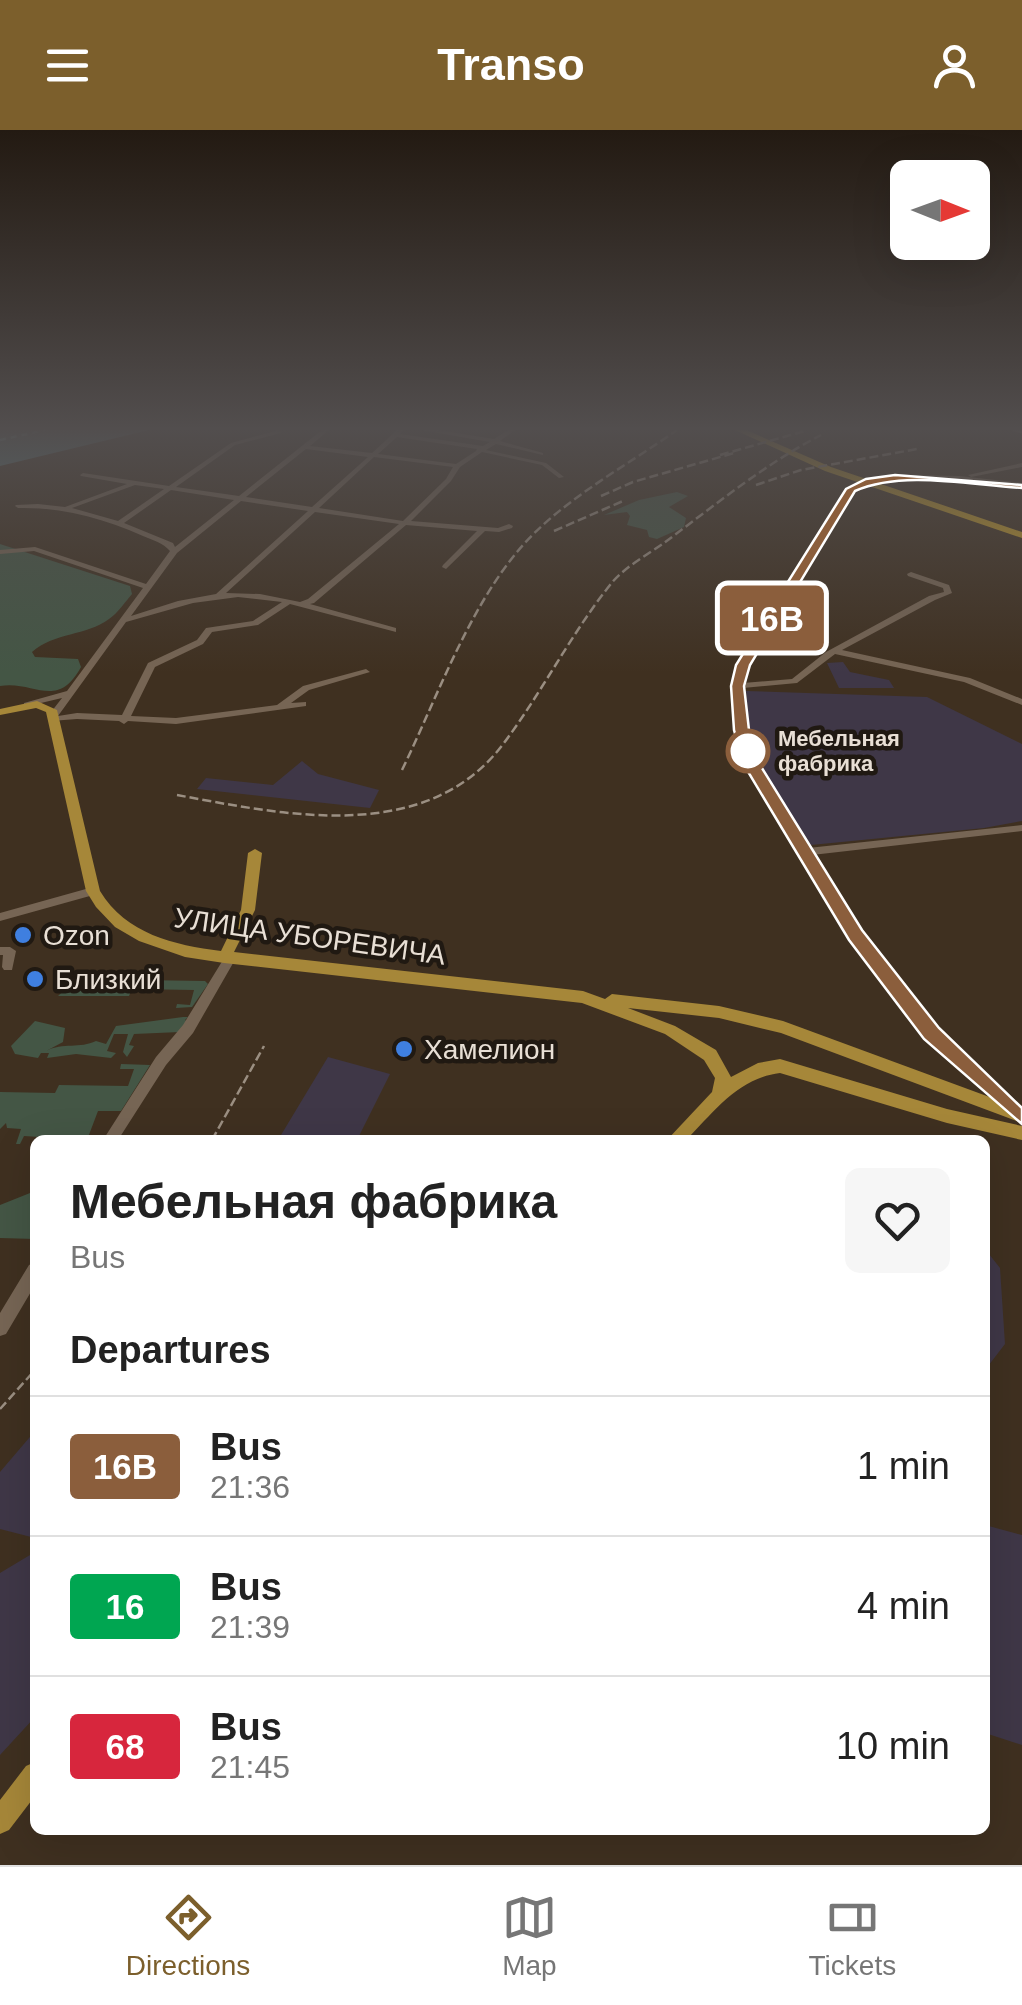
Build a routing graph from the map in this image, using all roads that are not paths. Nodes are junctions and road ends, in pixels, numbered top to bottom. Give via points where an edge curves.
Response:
1 (81, 511) edge
2 (138, 511) edge
3 (224, 511) edge
4 (315, 511) edge
5 (322, 511) edge
6 (416, 511) edge
7 (838, 511) edge
8 (952, 511) edge
9 (120, 523) junction
10 (403, 523) junction
11 (509, 526) dead end
12 (484, 528) junction
13 (1022, 534) edge
14 (0, 540) edge
15 (21, 548) junction
16 (174, 550) junction
17 (0, 552) edge
18 (446, 566) dead end
19 (911, 574) dead end
20 (148, 587) junction
21 (218, 596) junction
22 (292, 604) junction
23 (125, 620) junction
24 (393, 630) dead end
25 (837, 652) junction
26 (366, 672) dead end
27 (738, 686) junction
28 (72, 692) junction
29 (1022, 702) edge
30 (303, 704) dead end
31 (26, 705) junction
32 (279, 708) junction
33 (0, 712) edge
34 (54, 718) junction
35 (124, 721) junction
36 (1022, 828) edge
37 (804, 852) junction
38 (255, 854) dead end
39 (93, 891) junction
40 (0, 917) edge
41 (0, 951) edge
42 (227, 958) junction
43 (8, 967) dead end
44 (583, 997) junction
45 (696, 1010) junction
46 (689, 1041) junction
47 (983, 1091) junction
48 (719, 1096) junction
49 (1022, 1115) edge
50 (1022, 1133) edge
51 (113, 1135) edge
52 (680, 1135) edge
53 (30, 1278) edge
54 (0, 1328) edge
55 (30, 1782) edge
56 (0, 1821) edge

1 - 9 street
2 - 9 street
3 - 16 street
4 - 21 street
5 - 10 street
6 - 10 street
7 - 27 street via 743,665
8 - 13 highway
9 - 16 street
10 - 12 street
10 - 22 street via 312,600
11 - 12 street
12 - 18 street
14 - 15 street
15 - 17 street
15 - 20 street
16 - 20 street
19 - 25 street via 948,593
20 - 23 street
21 - 22 street
21 - 23 street
22 - 24 street
22 - 35 street via 255,623 209,630 200,642 156,661
23 - 28 street
25 - 27 street via 794,681
25 - 29 street via 967,680
26 - 32 street via 306,688
27 - 37 street via 752,765
28 - 31 street
28 - 34 street
30 - 32 street
31 - 33 main road
31 - 34 main road via 45,706
32 - 35 street
34 - 35 street
34 - 39 main road, УЛИЦА УБОРЕВИЧА
36 - 37 street
37 - 47 street via 897,994
38 - 42 main road via 248,910
39 - 40 street
39 - 42 main road, УЛИЦА УБОРЕВИЧА via 131,932 184,952
41 - 43 street via 10,951
42 - 44 main road, УЛИЦА УБОРЕВИЧА
42 - 51 street via 188,1029
44 - 45 main road
44 - 46 main road, УЛИЦА УБОРЕВИЧА
45 - 46 main road via 684,1025
45 - 47 main road via 783,1027
46 - 48 main road via 719,1065
47 - 49 main road
48 - 50 main road via 752,1072 780,1066
48 - 52 main road
53 - 54 street
55 - 56 main road

